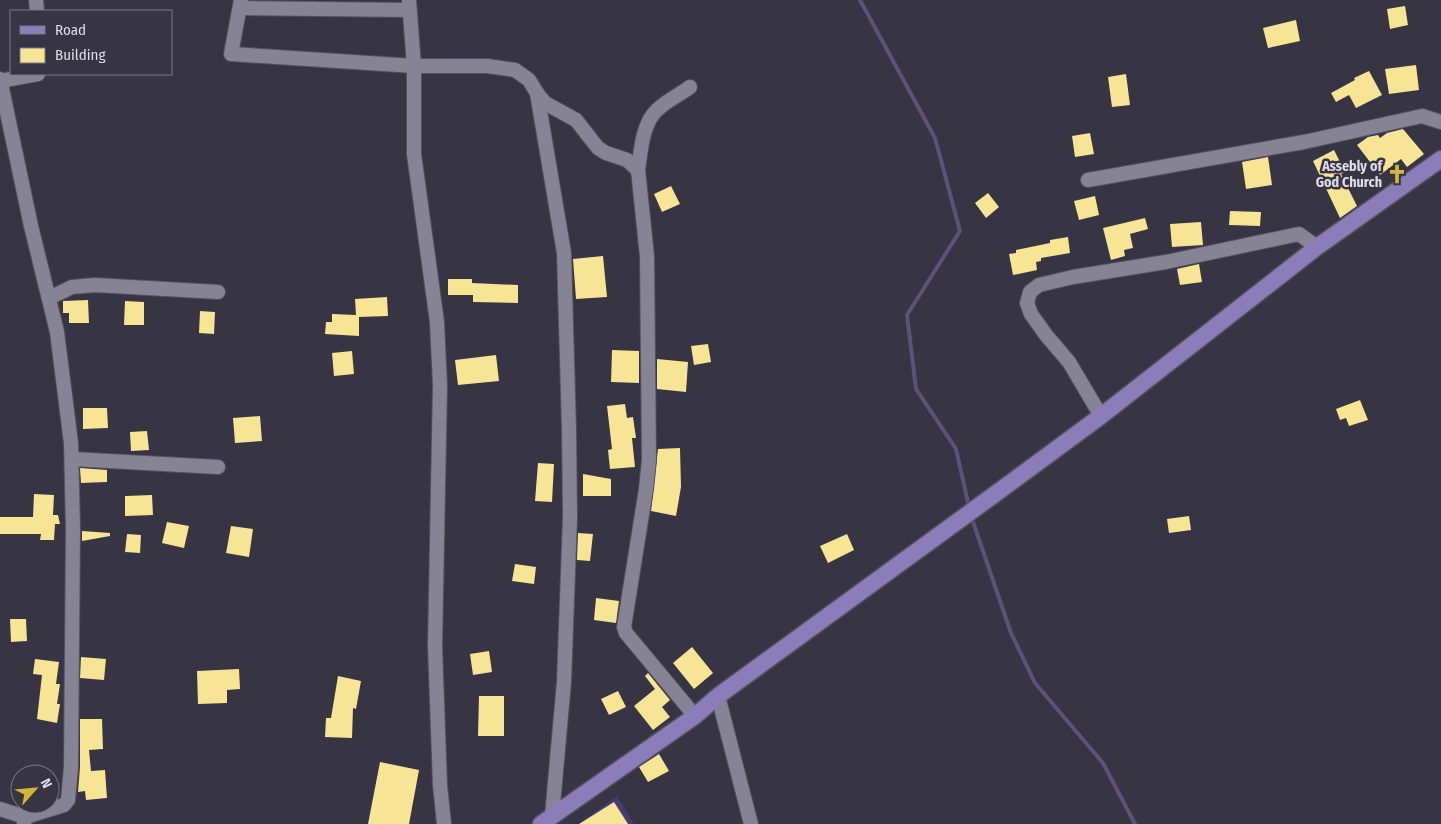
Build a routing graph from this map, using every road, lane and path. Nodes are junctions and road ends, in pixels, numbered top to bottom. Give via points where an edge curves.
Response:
1 (241, 4) edge
2 (409, 5) edge
3 (414, 66) junction
4 (32, 75) edge
5 (0, 80) edge
6 (690, 88) dead end
7 (537, 93) junction
8 (1441, 122) edge
9 (1441, 159) edge
10 (638, 170) junction
11 (1088, 180) dead end
12 (1317, 247) junction
13 (218, 292) dead end
14 (49, 298) junction
15 (1101, 416) junction
16 (72, 459) junction
17 (218, 467) dead end
18 (718, 696) junction
19 (695, 716) junction
20 (0, 809) edge
21 (546, 820) edge
22 (24, 821) edge
23 (444, 824) edge
24 (751, 824) edge

1 - 2 street
1 - 3 street via 231,54
2 - 3 street
3 - 7 street via 487,66 515,70 529,80
3 - 23 street via 414,154 437,322 440,385 435,646
4 - 5 street
5 - 14 street
6 - 10 street via 657,110 650,119 644,132
7 - 10 street via 545,103 576,120 598,148 627,160
7 - 21 street via 564,253 570,517 564,682
8 - 11 street via 1422,116 1304,142
9 - 12 main road
10 - 19 street via 647,256 649,460 624,627
12 - 15 main road
12 - 15 street via 1300,234 1166,262 1073,277 1035,288 1030,292 1027,303 1031,314 1069,362
13 - 14 street via 95,285 72,287
14 - 16 street via 57,332
15 - 18 main road
16 - 17 street
16 - 22 street via 68,800 64,805
18 - 19 main road
18 - 24 street
19 - 21 main road
20 - 22 street

